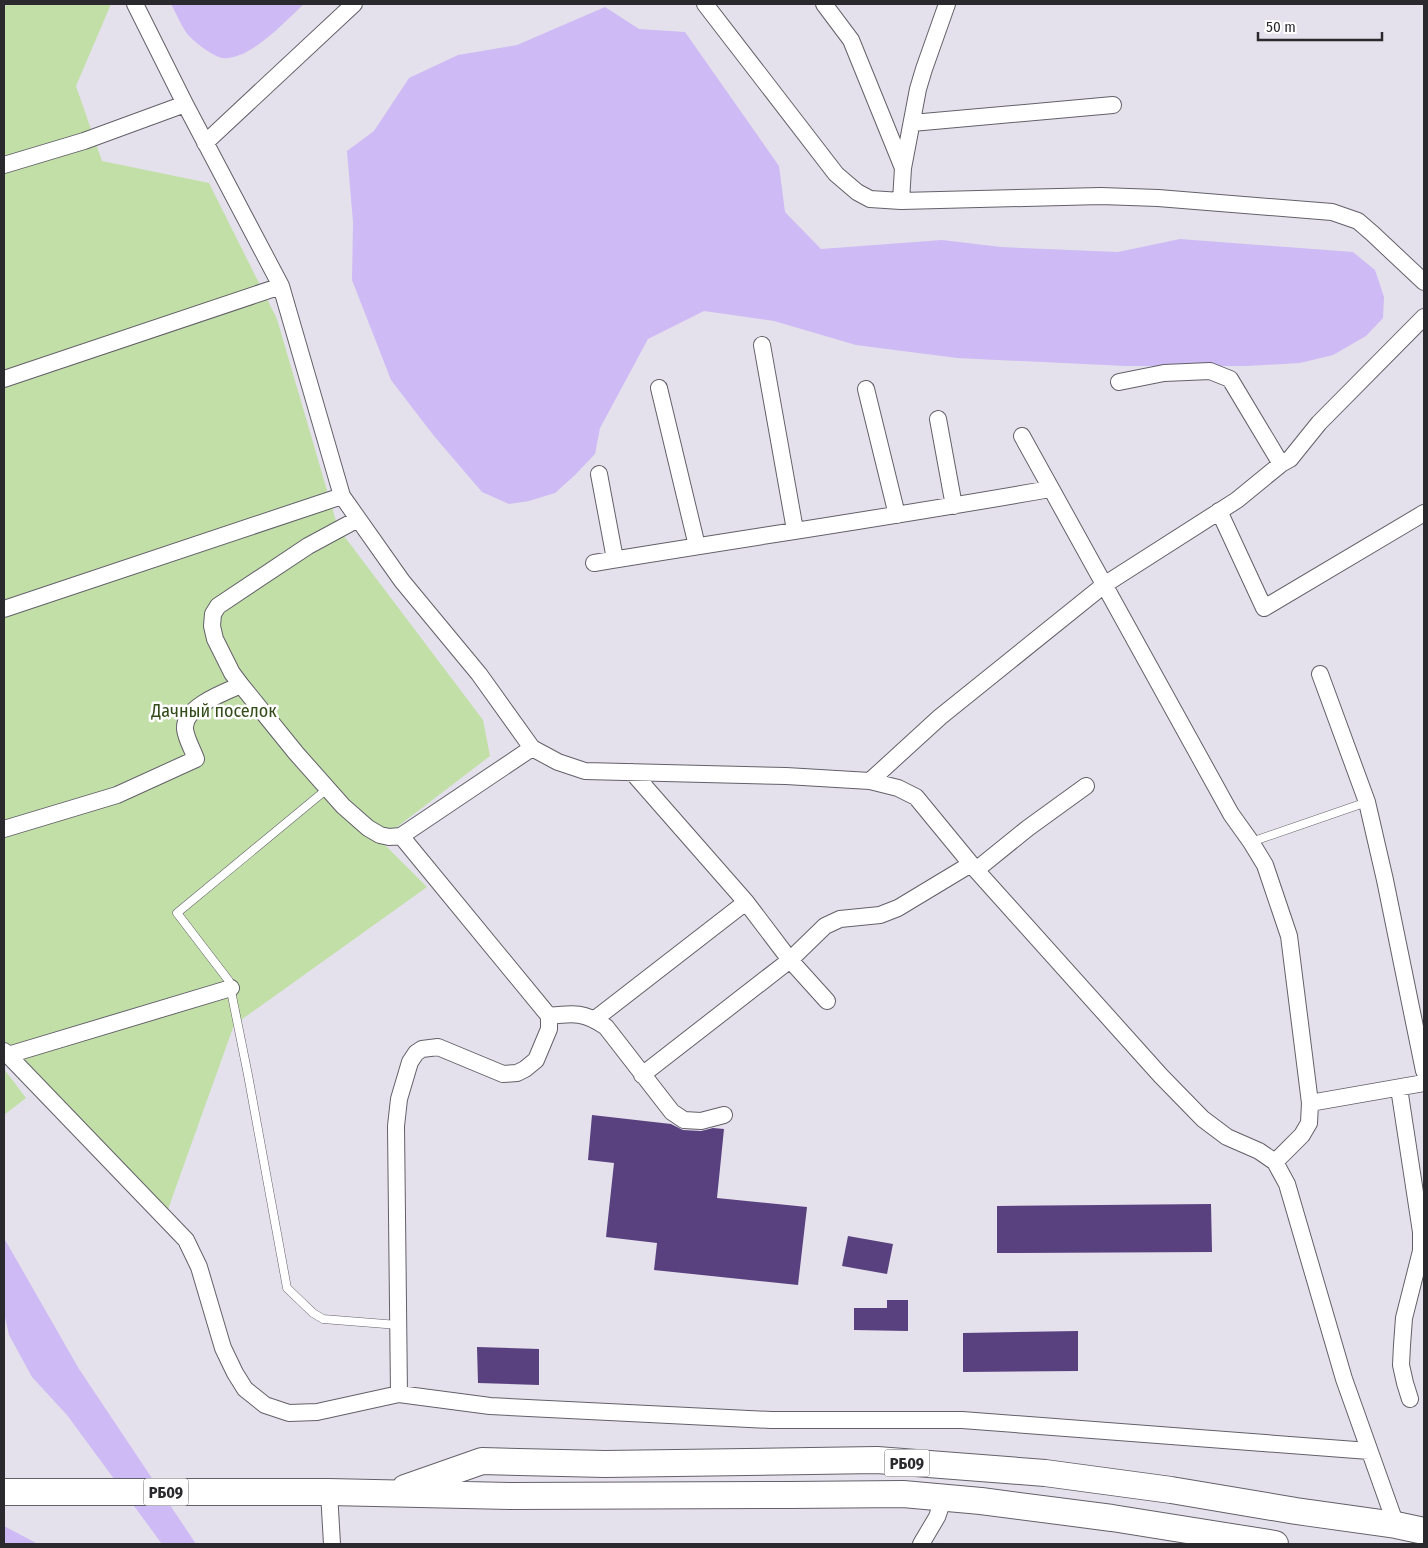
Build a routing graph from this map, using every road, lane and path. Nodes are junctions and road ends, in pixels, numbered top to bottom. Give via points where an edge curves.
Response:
1 (135, 4) edge
2 (354, 4) edge
3 (705, 4) edge
4 (824, 4) edge
5 (948, 4) edge
6 (185, 104) junction
7 (1113, 105) dead end
8 (912, 122) junction
9 (205, 143) junction
10 (4, 165) edge
11 (903, 168) junction
12 (901, 201) junction
13 (1424, 282) edge
14 (281, 286) junction
15 (1424, 317) edge
16 (762, 345) dead end
17 (4, 379) edge
18 (1119, 382) dead end
19 (659, 388) dead end
20 (866, 389) dead end
21 (938, 419) dead end
22 (1022, 436) dead end
23 (1281, 464) junction
24 (599, 474) dead end
25 (1050, 489) junction
26 (342, 496) junction
27 (954, 506) junction
28 (1219, 512) junction
29 (1424, 513) edge
30 (897, 515) junction
31 (358, 518) junction
32 (795, 530) junction
33 (697, 546) junction
34 (615, 560) junction
35 (594, 563) dead end
36 (1104, 585) junction
37 (4, 609) edge
38 (1320, 674) dead end
39 (241, 684) junction
40 (532, 748) junction
41 (632, 772) junction
42 (870, 781) junction
43 (1086, 786) dead end
44 (327, 788) junction
45 (1366, 802) junction
46 (4, 829) edge
47 (401, 836) junction
48 (1251, 842) junction
49 (974, 867) junction
50 (746, 902) junction
51 (790, 960) junction
52 (230, 988) junction
53 (826, 1001) dead end
54 (549, 1016) junction
55 (595, 1019) junction
56 (6, 1053) edge
57 (1424, 1071) edge
58 (642, 1075) junction
59 (1424, 1083) edge
60 (1399, 1088) junction
61 (1310, 1103) junction
62 (724, 1116) dead end
63 (1275, 1162) junction
64 (398, 1325) junction
65 (399, 1394) junction
66 (1410, 1398) dead end
67 (1369, 1451) junction
68 (1118, 1483) junction
69 (1171, 1490) junction
70 (4, 1492) edge
71 (329, 1492) junction
72 (390, 1494) junction
73 (944, 1498) junction
74 (1112, 1518) junction
75 (1396, 1525) junction
76 (1168, 1527) junction
77 (1424, 1532) edge
78 (332, 1544) edge
79 (921, 1544) edge
80 (1274, 1544) edge

1 - 6 street
2 - 9 street
3 - 12 street via 836,174 870,199
4 - 11 street via 851,40
5 - 8 street via 924,69
6 - 9 street
6 - 10 street via 84,141
7 - 8 street
8 - 11 street
9 - 14 street
11 - 12 street
12 - 13 street via 1148,197 1332,212 1358,221
14 - 17 street
14 - 26 street
15 - 23 street via 1319,423 1290,459
16 - 32 street
18 - 23 street via 1210,370 1230,379
19 - 33 street
20 - 30 street
21 - 27 street
22 - 25 street
23 - 28 street
24 - 34 street
25 - 27 street
25 - 36 street
26 - 31 street
26 - 37 street
27 - 30 street
28 - 29 street via 1264,608
28 - 36 street
30 - 32 street
31 - 39 street via 308,546 218,606 213,614 215,639
31 - 40 street via 402,581 479,674
32 - 33 street
33 - 34 street
34 - 35 street
36 - 42 street via 940,717
36 - 48 street via 1232,814
38 - 45 street
39 - 44 street
39 - 46 street via 198,705 188,718 185,728 196,759 117,795
40 - 41 street via 585,771
40 - 47 street
41 - 42 street
41 - 50 street
42 - 49 street via 898,788 916,797
43 - 49 street
44 - 47 street via 368,828 380,835
44 - 52 lane via 177,912 229,981
45 - 48 lane
45 - 57 street
47 - 54 street
48 - 61 street via 1265,865 1289,936
49 - 51 street via 898,908 880,915 840,919 825,926
49 - 63 street via 1203,1119 1227,1137
50 - 51 street
50 - 55 street
51 - 53 street
51 - 58 street
52 - 56 street
52 - 64 lane via 287,1288 323,1319
54 - 55 street via 574,1013
54 - 64 street via 549,1028 536,1060 517,1073 503,1074 438,1047 422,1049 410,1062 398,1099 396,1126
55 - 58 street via 606,1027
56 - 65 street via 186,1240 199,1267 223,1348 245,1389 265,1405 289,1413 317,1412
58 - 62 street via 672,1112 684,1120 701,1121
59 - 60 street
60 - 61 street
60 - 66 street via 1421,1232 1421,1251 1404,1318 1402,1345 1401,1365
61 - 63 street via 1309,1123
63 - 67 street via 1287,1184 1344,1379
64 - 65 street
65 - 67 street via 490,1406 752,1419 962,1420
67 - 75 street
68 - 69 highway, РБ09
68 - 72 highway, РБ09 via 1045,1473 877,1460 605,1464 482,1461
68 - 74 highway via 1130,1500 1129,1508 1125,1516
69 - 75 highway, РБ09
69 - 76 highway via 1150,1500 1148,1508 1154,1522
70 - 71 highway, РБ09
71 - 72 highway, РБ09
71 - 78 street
72 - 73 highway, РБ09 via 903,1494
73 - 74 highway, РБ09
73 - 79 street
74 - 76 highway, РБ09
75 - 77 highway, РБ09
76 - 80 highway, РБ09

